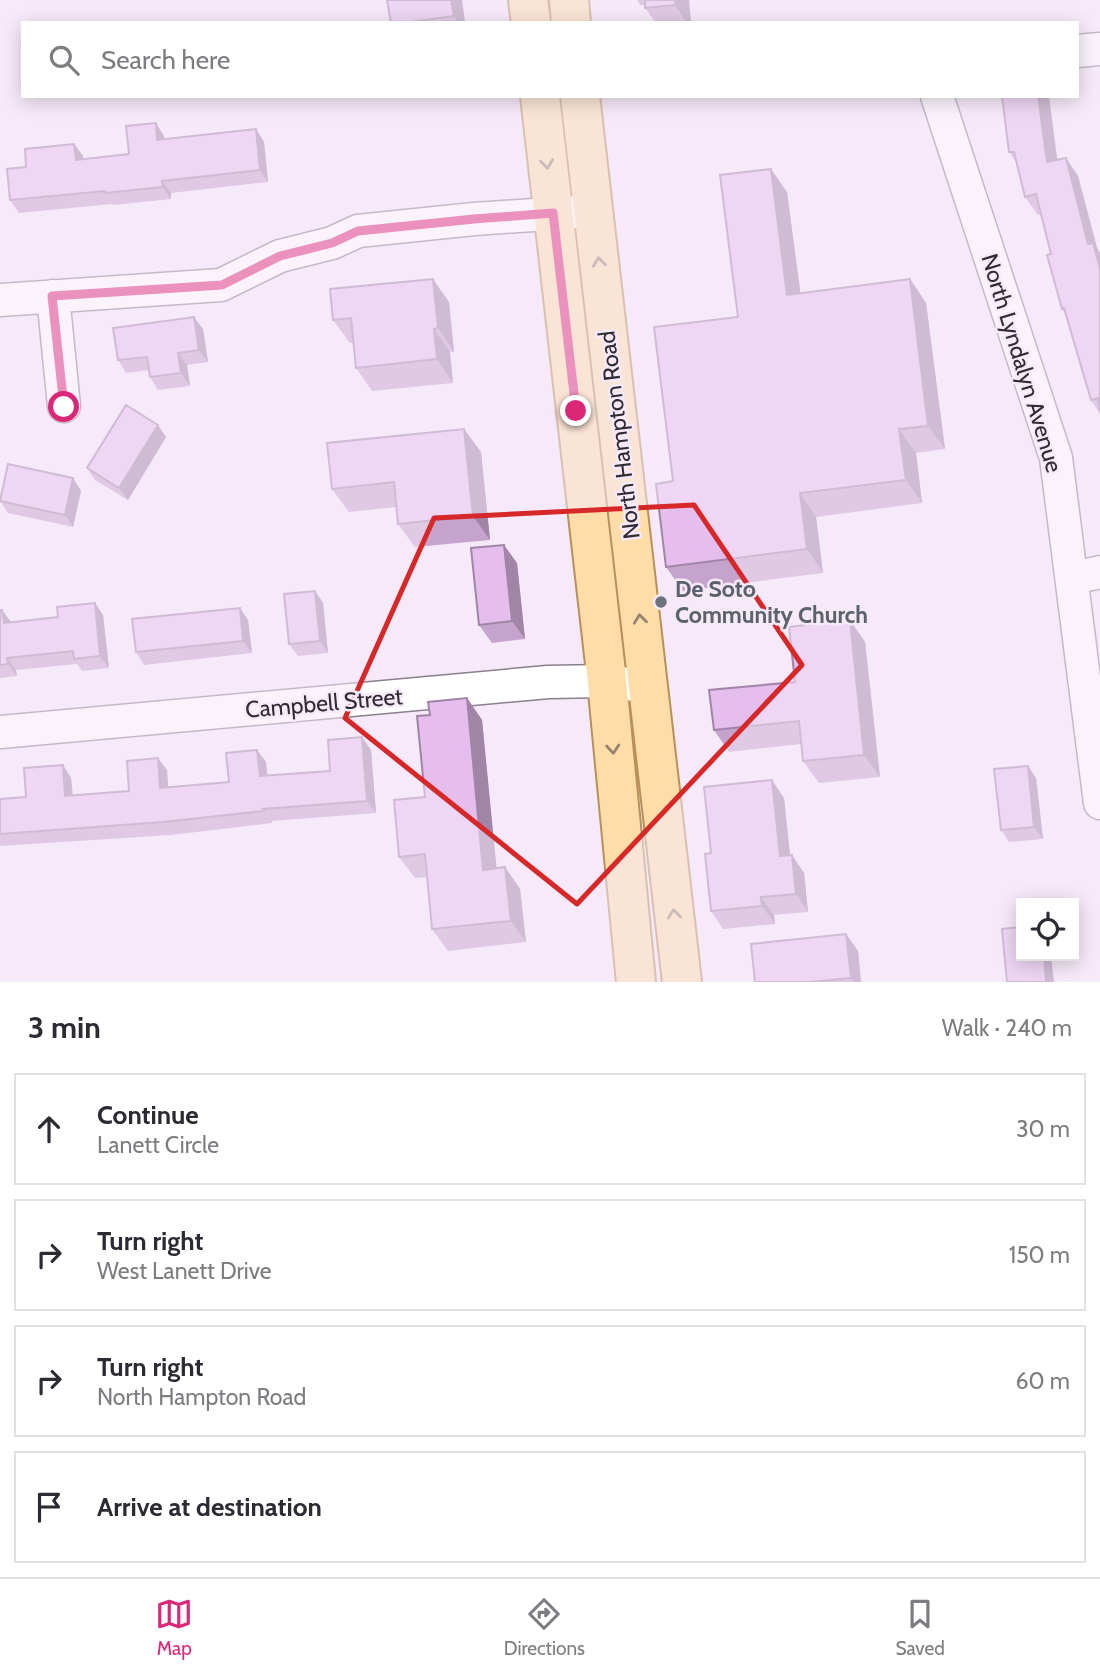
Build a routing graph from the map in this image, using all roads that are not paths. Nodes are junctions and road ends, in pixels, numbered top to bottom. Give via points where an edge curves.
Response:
1 (528, 0) edge
2 (569, 0) edge
3 (531, 21) edge
4 (571, 21) edge
5 (1100, 49) edge
6 (1079, 51) edge
7 (540, 98) edge
8 (580, 98) edge
9 (938, 98) edge
10 (593, 212) junction
11 (553, 213) junction
12 (52, 296) junction
13 (0, 300) edge
14 (605, 312) junction
15 (565, 317) junction
16 (64, 407) dead end
17 (631, 540) junction
18 (592, 545) junction
19 (1086, 575) edge
20 (607, 681) junction
21 (648, 687) junction
22 (0, 732) edge
23 (1100, 803) edge
24 (636, 982) edge
25 (682, 982) edge

1 - 3 main road
2 - 4 main road
5 - 6 street
7 -> 11 main road, North Hampton Road
8 - 10 main road, North Hampton Road
9 - 19 street, North Lyndalyn Avenue via 1056,457
10 - 11 street
14 -> 10 main road, North Hampton Road
11 - 12 street via 358,231 280,256 222,285
11 - 15 main road, North Hampton Road
12 - 13 street
12 - 16 street
14 - 15 main road
14 - 17 main road, North Hampton Road
15 - 18 main road, North Hampton Road
17 - 18 main road
21 -> 17 main road, North Hampton Road
18 - 20 main road, North Hampton Road
19 - 23 street, North Lyndalyn Avenue
20 - 21 street, Campbell Street
20 - 22 street, Campbell Street via 548,681
20 -> 24 main road, North Hampton Road
25 -> 21 main road, North Hampton Road

